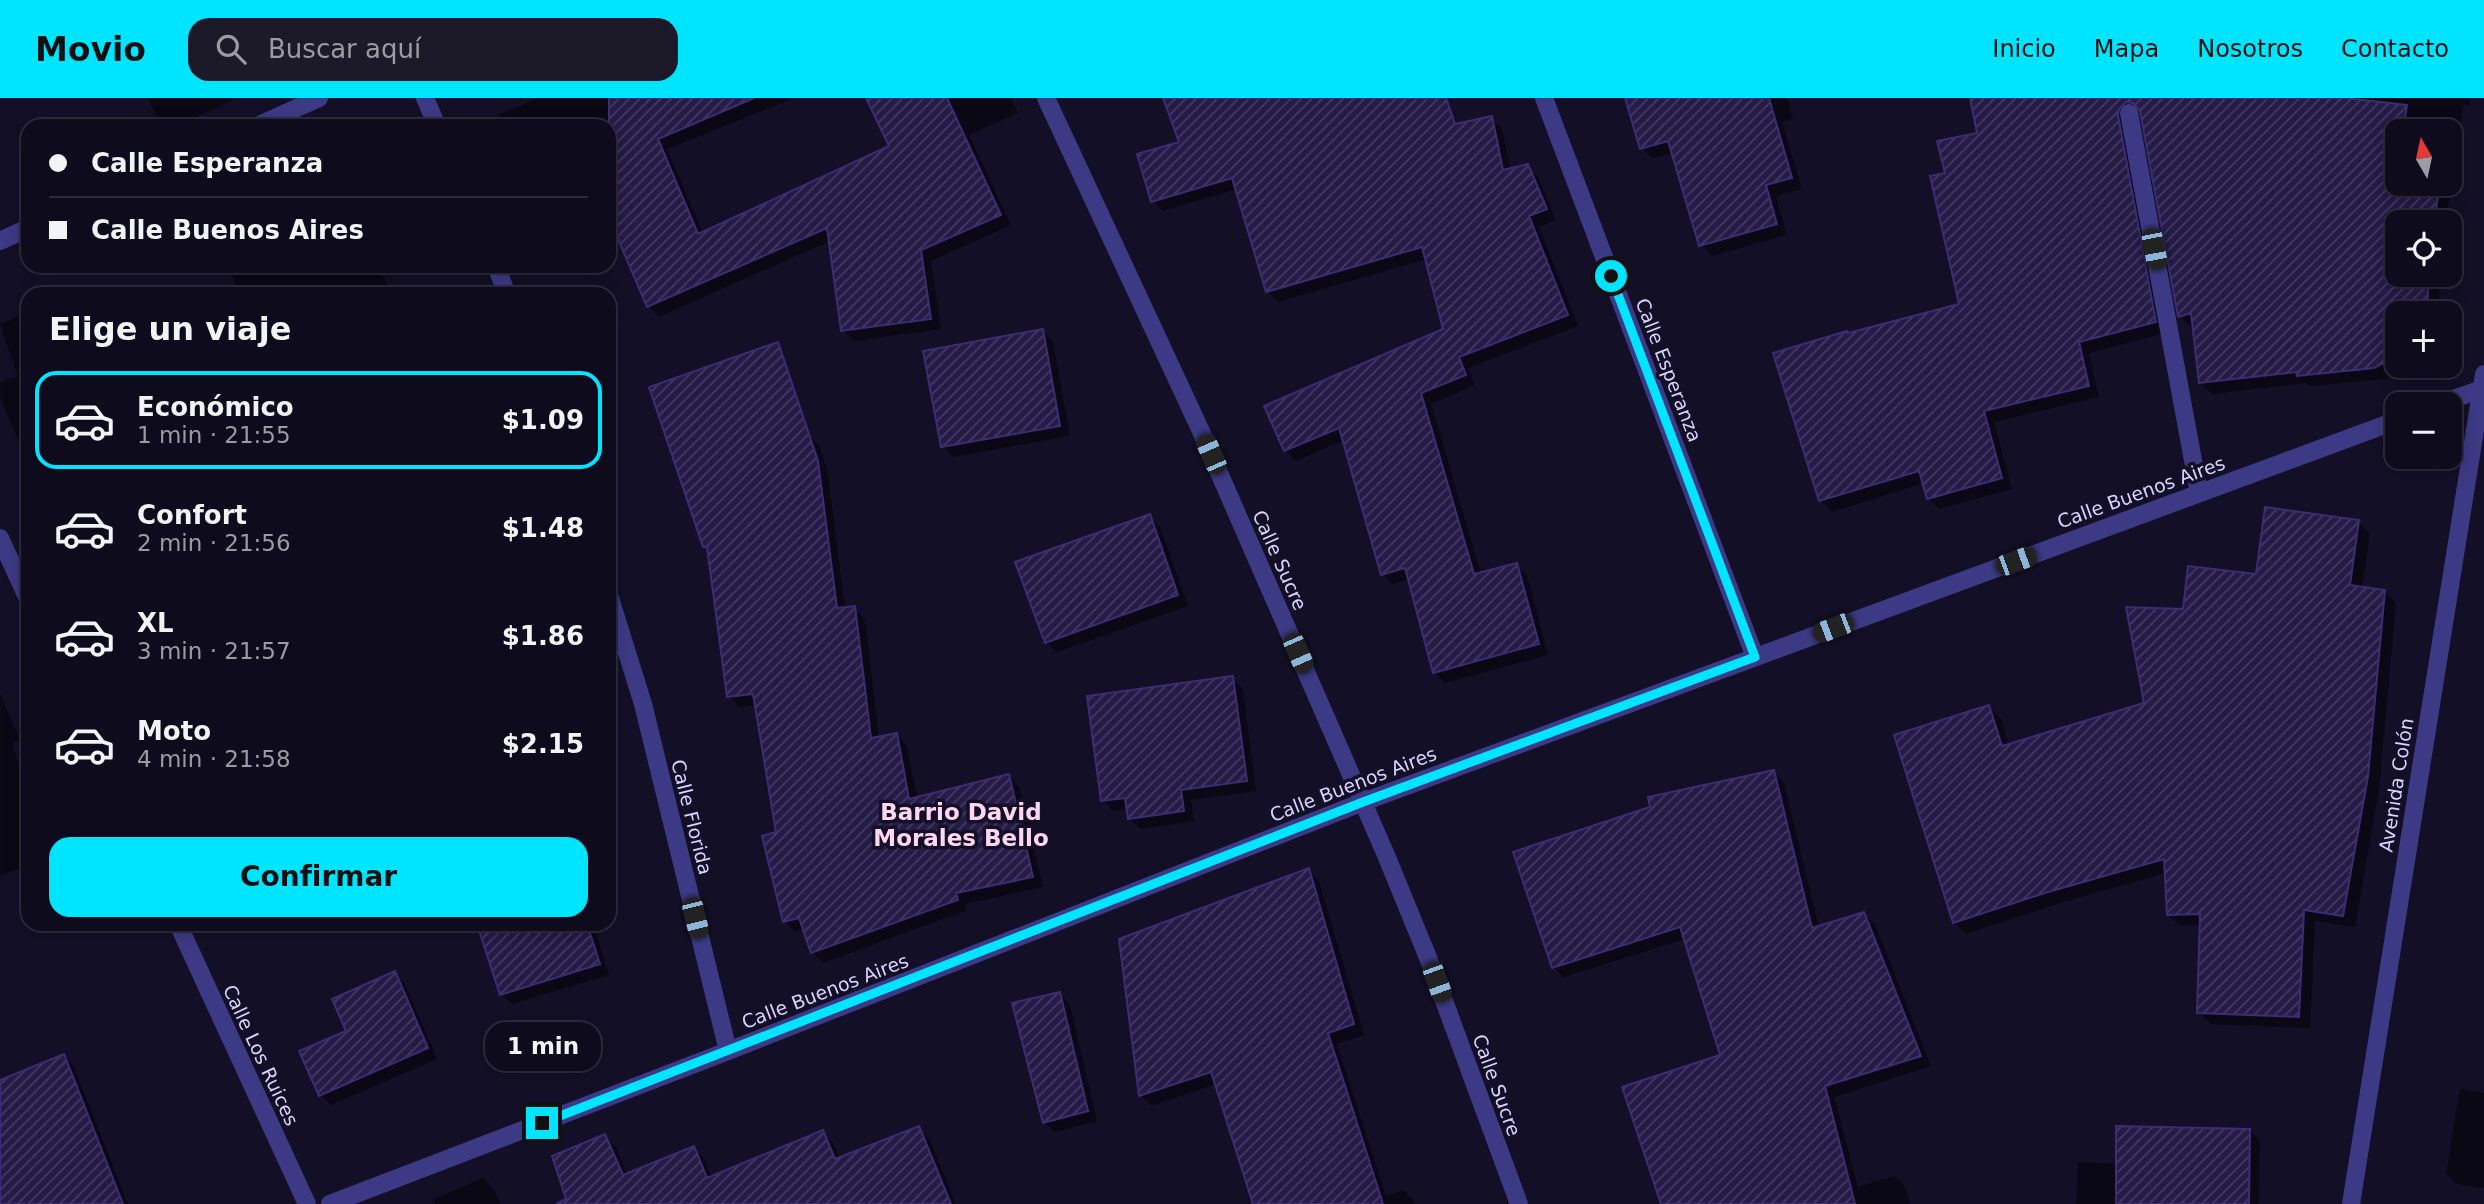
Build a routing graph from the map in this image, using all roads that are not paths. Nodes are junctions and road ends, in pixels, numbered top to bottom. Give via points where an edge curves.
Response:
1 (320, 98) edge
2 (425, 98) edge
3 (1045, 98) edge
4 (1544, 98) edge
5 (2129, 113) dead end
6 (273, 119) edge
7 (434, 119) edge
8 (21, 231) edge
9 (0, 241) edge
10 (2483, 381) edge
11 (2462, 392) edge
12 (2385, 425) edge
13 (2199, 493) junction
14 (0, 538) edge
15 (21, 583) edge
16 (616, 618) edge
17 (1755, 657) junction
18 (1363, 802) junction
19 (181, 931) edge
20 (728, 1051) junction
21 (307, 1204) edge
22 (330, 1204) edge
23 (1519, 1204) edge
24 (2351, 1204) edge

1 - 6 street
2 - 7 street
3 - 18 street, Calle Sucre via 1200,429
4 - 17 street, Calle Esperanza
5 - 13 street
8 - 9 street
10 - 11 street
10 - 24 street, Avenida Colón
12 - 13 street, Calle Buenos Aires
13 - 17 street, Calle Buenos Aires
14 - 15 street
16 - 20 street, Calle Florida via 642,704
17 - 18 street, Calle Buenos Aires
18 - 20 street, Calle Buenos Aires
18 - 23 street, Calle Sucre via 1429,960
19 - 21 street, Calle Los Ruices
20 - 22 street, Calle Buenos Aires

